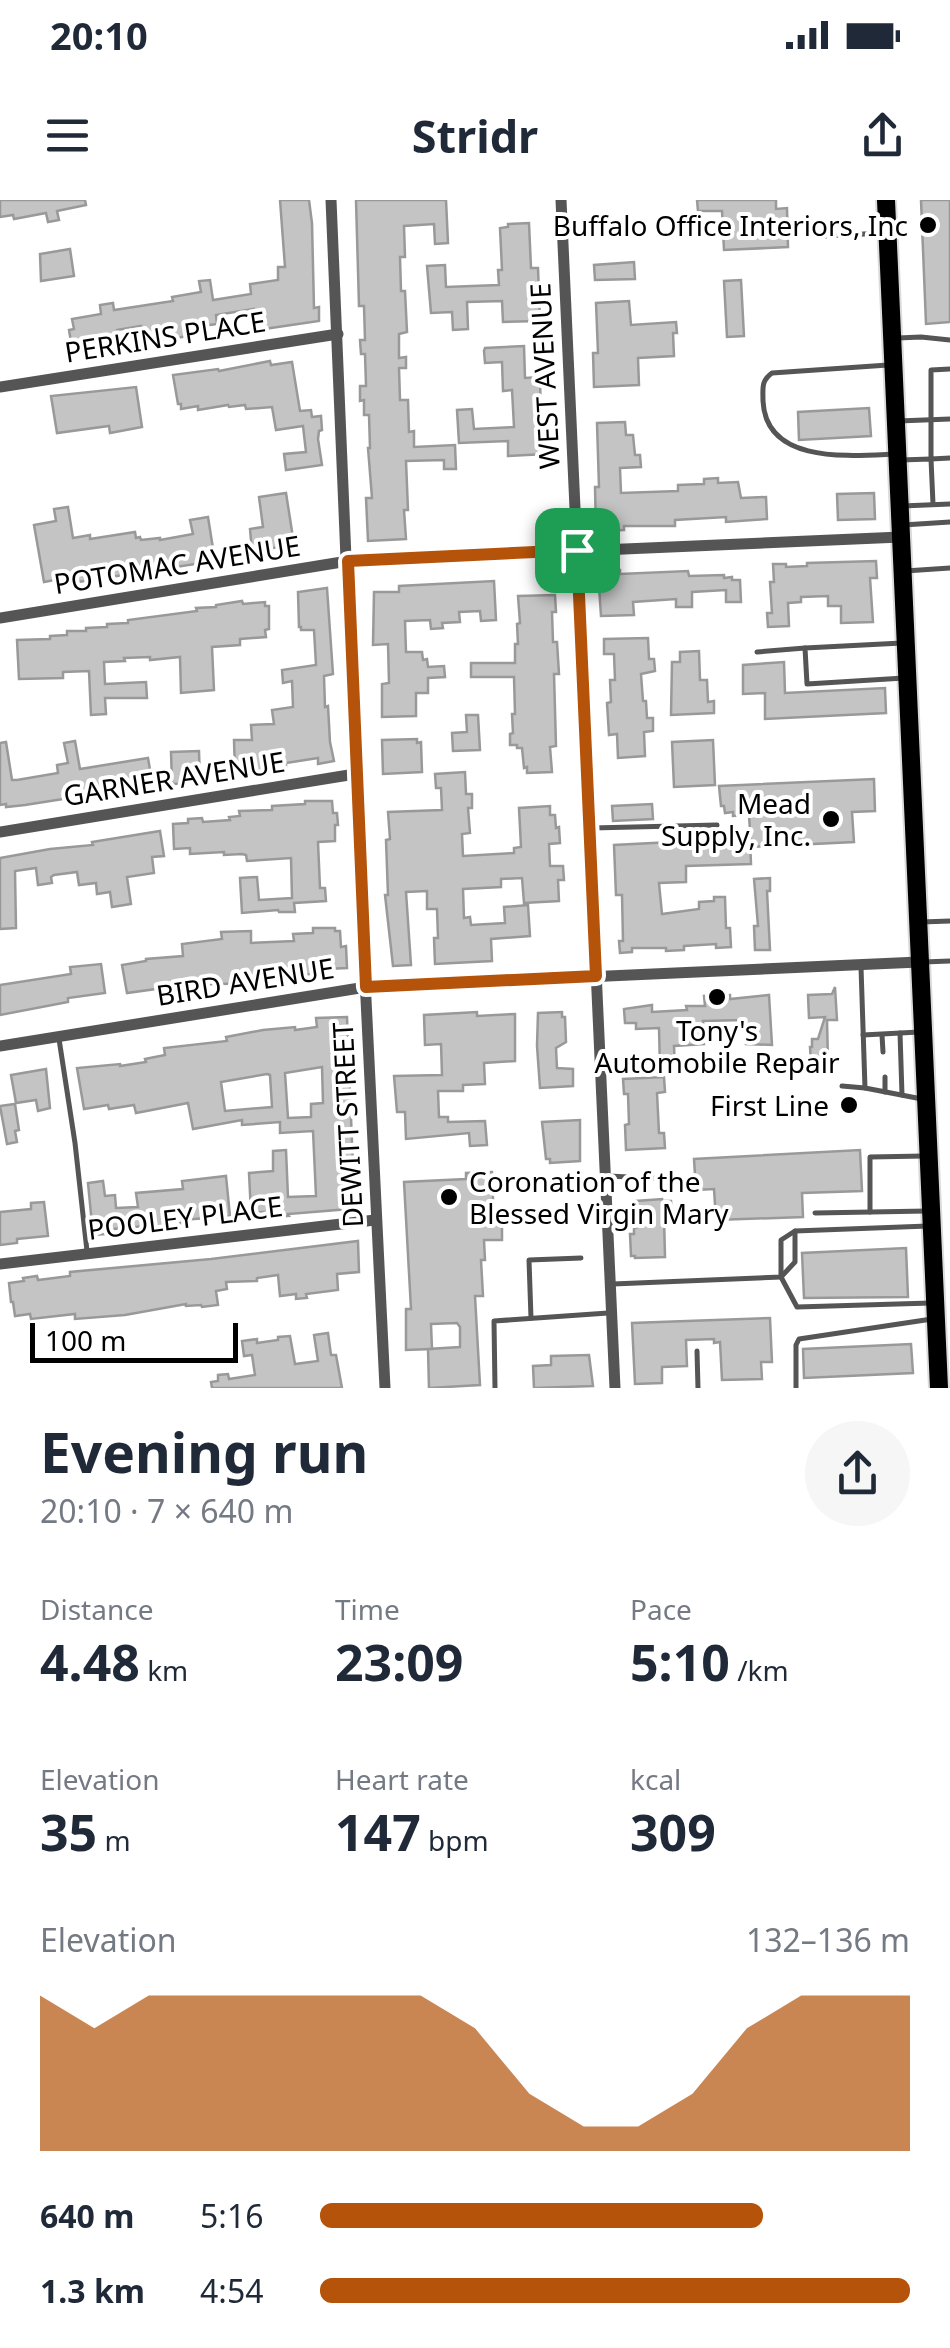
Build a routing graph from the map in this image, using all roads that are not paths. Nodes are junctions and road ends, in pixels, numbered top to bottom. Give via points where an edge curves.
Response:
1 (332, 200) edge
2 (561, 200) edge
3 (886, 200) edge
4 (887, 233) junction
5 (824, 236) dead end
6 (338, 334) junction
7 (892, 339) junction
8 (950, 340) edge
9 (893, 365) junction
10 (950, 369) edge
11 (0, 387) edge
12 (950, 419) edge
13 (931, 420) junction
14 (896, 421) junction
15 (897, 457) junction
16 (950, 458) edge
17 (931, 459) junction
18 (933, 504) junction
19 (950, 504) edge
20 (950, 522) edge
21 (900, 523) junction
22 (577, 550) junction
23 (348, 561) junction
24 (950, 568) edge
25 (902, 570) junction
26 (0, 618) edge
27 (905, 643) junction
28 (805, 648) junction
29 (757, 652) dead end
30 (907, 678) junction
31 (355, 774) junction
32 (717, 825) dead end
33 (589, 828) junction
34 (0, 832) edge
35 (950, 921) edge
36 (918, 922) junction
37 (950, 961) edge
38 (919, 962) junction
39 (860, 964) junction
40 (596, 976) junction
41 (366, 987) junction
42 (922, 1032) junction
43 (900, 1033) junction
44 (882, 1034) junction
45 (863, 1035) junction
46 (58, 1036) junction
47 (0, 1046) edge
48 (883, 1052) dead end
49 (884, 1077) dead end
50 (842, 1086) dead end
51 (865, 1088) junction
52 (886, 1092) junction
53 (902, 1096) junction
54 (925, 1099) junction
55 (927, 1156) junction
56 (605, 1176) junction
57 (692, 1180) dead end
58 (870, 1212) junction
59 (816, 1213) dead end
60 (930, 1218) junction
61 (376, 1220) junction
62 (794, 1232) junction
63 (87, 1253) junction
64 (581, 1258) dead end
65 (0, 1264) edge
66 (781, 1277) junction
67 (610, 1284) junction
68 (935, 1310) junction
69 (612, 1312) junction
70 (531, 1318) junction
71 (697, 1350) dead end
72 (385, 1388) edge
73 (495, 1388) edge
74 (615, 1388) edge
75 (698, 1388) edge
76 (796, 1388) edge
77 (939, 1388) edge

1 - 6 street, DEWITT STREET
2 - 22 street, WEST AVENUE
3 - 4 main road
4 - 5 lane
4 - 7 main road
6 - 11 street, PERKINS PLACE
6 - 23 street, DEWITT STREET
7 - 8 lane
7 - 9 main road
9 - 14 main road
9 - 15 lane via 772,373 762,383 768,426 791,445
10 - 13 lane via 932,370
12 - 13 lane
13 - 14 lane
13 - 17 lane
14 - 15 main road
15 - 17 lane
15 - 21 main road
16 - 17 lane
17 - 18 lane
18 - 19 lane
18 - 21 lane
20 - 21 lane
21 - 22 street, POTOMAC AVENUE
21 - 25 main road
22 - 23 street, POTOMAC AVENUE
22 - 33 street, WEST AVENUE
23 - 26 street, POTOMAC AVENUE
23 - 31 street, DEWITT STREET
24 - 25 lane
25 - 27 main road
27 - 28 lane
27 - 30 main road
28 - 29 lane
28 - 30 lane via 807,684
30 - 36 main road
31 - 34 street, GARNER AVENUE
31 - 41 street, DEWITT STREET
32 - 33 lane
33 - 40 street, WEST AVENUE
35 - 36 lane
36 - 38 main road
37 - 38 lane
38 - 39 street, BIRD AVENUE
38 - 42 main road
39 - 40 street, BIRD AVENUE
39 - 45 lane
40 - 41 street, BIRD AVENUE
40 - 56 street, WEST AVENUE
41 - 46 street, BIRD AVENUE
41 - 61 street, DEWITT STREET
42 - 43 lane
42 - 54 main road
43 - 44 lane
43 - 53 lane
44 - 45 lane
44 - 48 lane
45 - 51 lane
46 - 47 street, BIRD AVENUE
46 - 63 lane
49 - 52 lane
50 - 51 lane
51 - 52 lane
52 - 53 lane
53 - 54 lane
54 - 55 main road
55 - 58 lane via 870,1157
55 - 60 main road
56 - 57 lane
56 - 67 street, WEST AVENUE
58 - 59 lane
58 - 60 lane
60 - 62 lane
60 - 68 main road
61 - 63 street, POOLEY PLACE
61 - 72 street, DEWITT STREET
62 - 66 lane via 795,1262
62 - 66 lane via 780,1240
63 - 65 street, POOLEY PLACE
64 - 70 lane via 529,1260
66 - 67 lane
66 - 68 lane via 798,1307
67 - 69 street, WEST AVENUE
68 - 76 lane via 799,1339
68 - 77 main road
69 - 70 lane
69 - 74 street, WEST AVENUE
70 - 73 lane via 494,1321
71 - 75 lane

